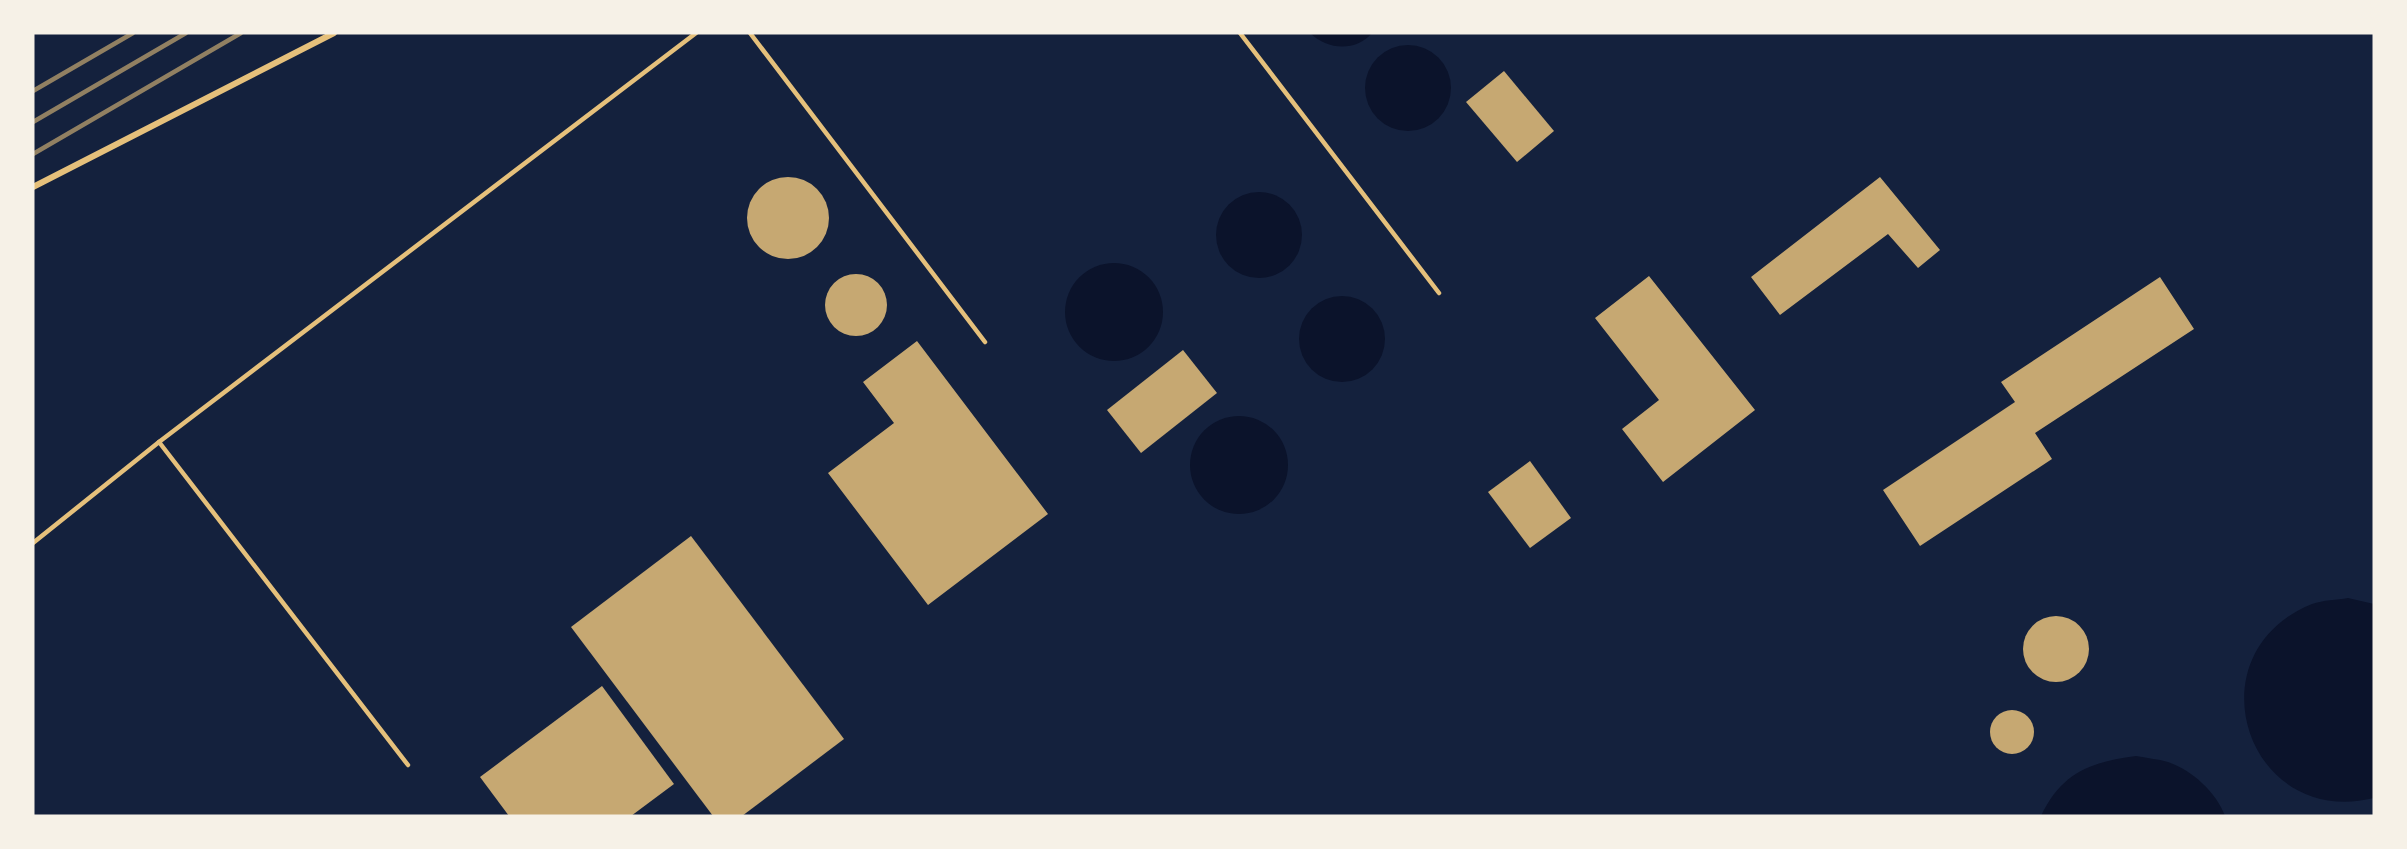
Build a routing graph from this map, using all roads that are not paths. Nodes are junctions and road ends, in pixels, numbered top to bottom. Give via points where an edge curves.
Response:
1 (334, 33) edge
2 (696, 33) edge
3 (750, 33) edge
4 (1240, 33) edge
5 (33, 187) edge
6 (1439, 293) dead end
7 (985, 342) dead end
8 (159, 442) junction
9 (33, 543) edge
10 (408, 765) dead end

1 - 5 street
2 - 8 lane
3 - 7 lane
4 - 6 lane
8 - 9 lane
8 - 10 lane

